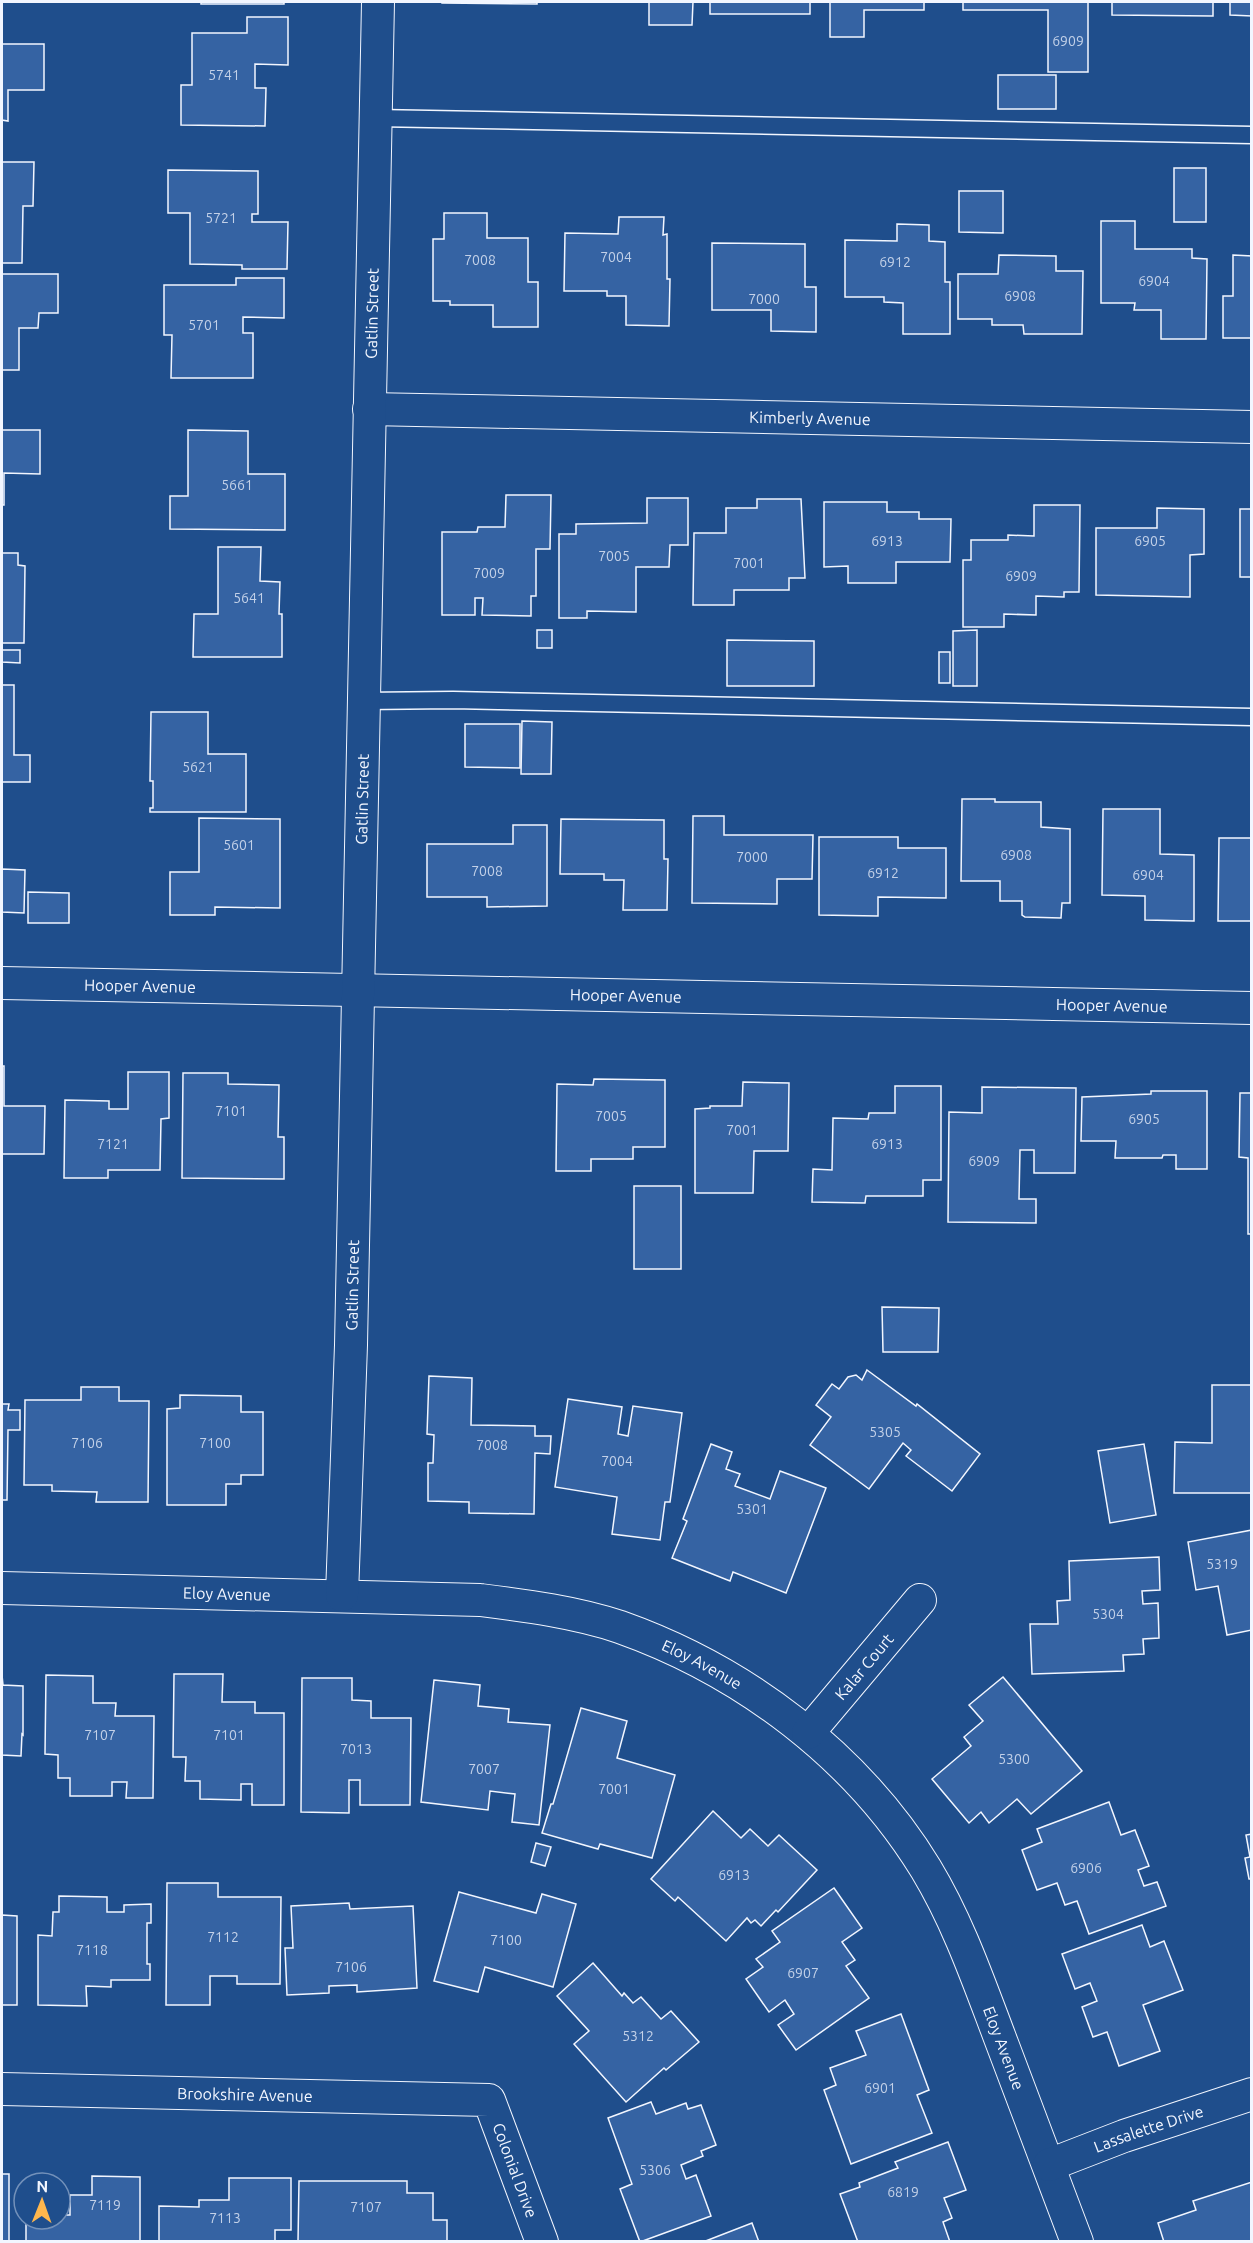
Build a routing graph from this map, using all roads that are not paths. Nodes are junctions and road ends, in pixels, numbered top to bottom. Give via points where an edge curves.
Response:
1 (378, 2) edge
2 (375, 118) junction
3 (1251, 135) edge
4 (369, 409) junction
5 (1251, 427) edge
6 (363, 701) junction
7 (1251, 717) edge
8 (2, 983) edge
9 (358, 990) junction
10 (1251, 1008) edge
11 (2, 1588) edge
12 (342, 1595) junction
13 (920, 1600) dead end
14 (808, 1733) junction
15 (2, 2090) edge
16 (1251, 2094) edge
17 (489, 2100) joint
18 (1049, 2165) junction
19 (542, 2241) edge
20 (1077, 2241) edge

1 - 2 street, Gatlin Street
2 - 3 lane
2 - 4 street, Gatlin Street
4 - 5 street, Kimberly Avenue
4 - 6 street, Gatlin Street
6 - 7 lane
6 - 9 street, Gatlin Street
8 - 9 street, Hooper Avenue
9 - 10 street, Hooper Avenue
9 - 12 street, Gatlin Street
11 - 12 street, Eloy Avenue
12 - 14 street, Eloy Avenue via 480,1600 550,1609 618,1627 674,1648 744,1686
13 - 14 street, Kalar Court
14 - 18 street, Eloy Avenue via 879,1804 926,1869 963,1939
15 - 17 street, Brookshire Avenue
16 - 18 street, Lassalette Drive
17 - 19 street, Colonial Drive
18 - 20 street, Eloy Avenue

